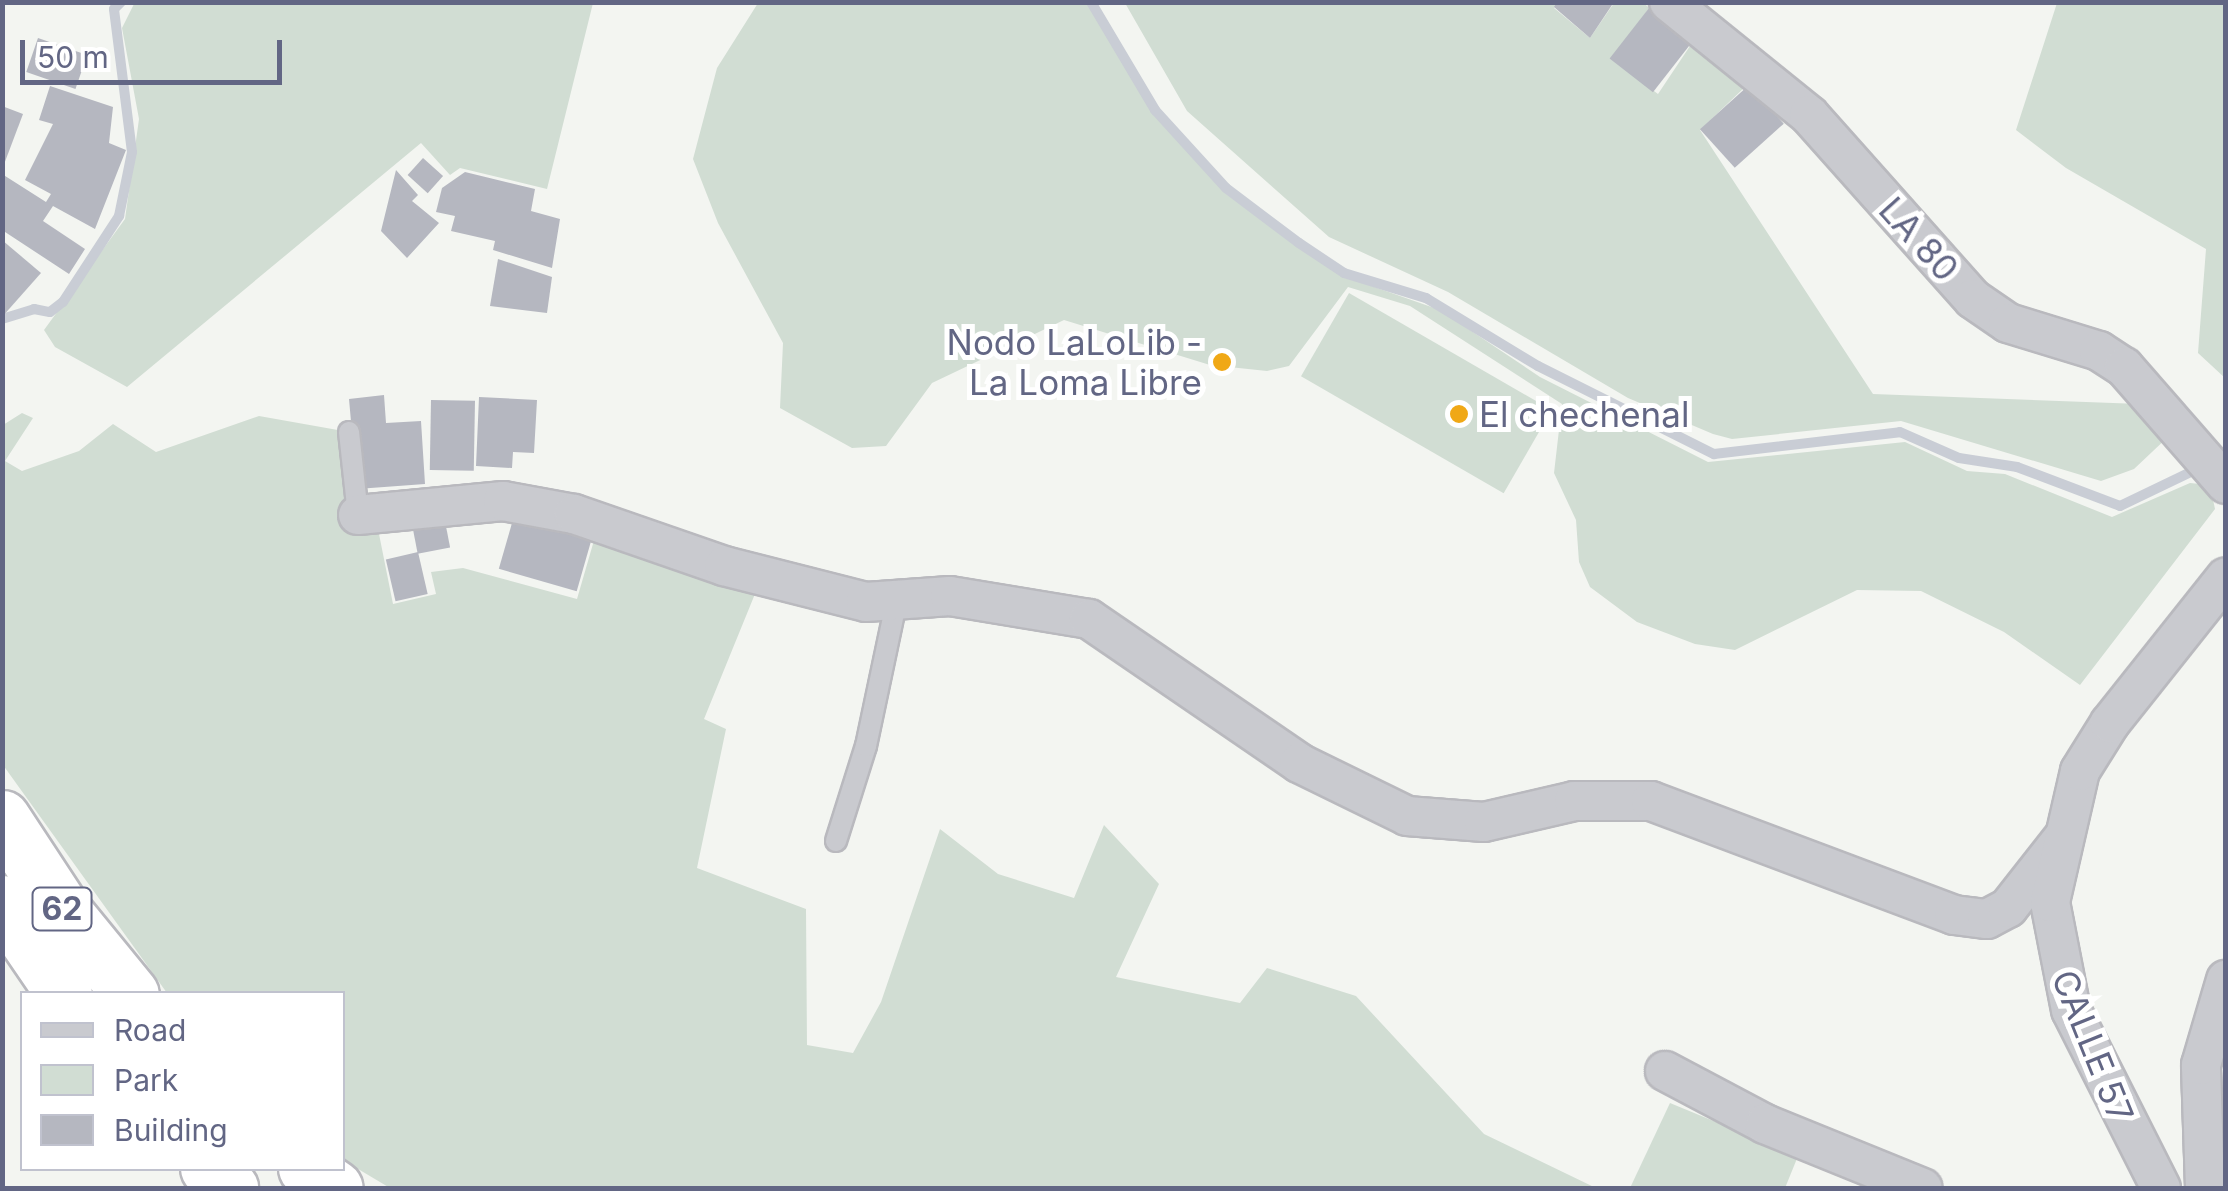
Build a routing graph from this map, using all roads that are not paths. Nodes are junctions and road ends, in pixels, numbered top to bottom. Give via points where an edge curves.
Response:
1 (1668, 2) edge
2 (349, 432) dead end
3 (2226, 484) edge
4 (358, 515) joint
5 (2226, 577) edge
6 (896, 604) junction
7 (2, 818) edge
8 (2062, 838) junction
9 (836, 841) dead end
10 (2, 904) edge
11 (2226, 980) edge
12 (62, 991) edge
13 (129, 991) edge
14 (1666, 1071) dead end
15 (211, 1171) edge
16 (310, 1171) edge
17 (2154, 1186) edge
18 (230, 1188) edge
19 (335, 1188) edge
20 (1923, 1188) edge
21 (2205, 1188) edge

1 - 3 street, LA 80 via 1809,114 1973,299 2008,323 2099,351 2124,367
2 - 4 lane
4 - 6 street via 460,500 560,510 724,566
5 - 8 street, CALLE 57 via 2110,723 2080,771
6 - 8 street via 963,597 1089,619 1299,763 1407,816 1484,822 1574,801 1650,800 1954,915 1986,919 2008,908
6 - 9 lane via 866,746
7 - 13 highway, 62 via 63,911
8 - 17 street, CALLE 57 via 2050,902 2059,972
10 - 12 highway, 62
11 - 21 street via 2201,1065
14 - 20 street via 1774,1128
15 - 18 highway
16 - 19 highway

